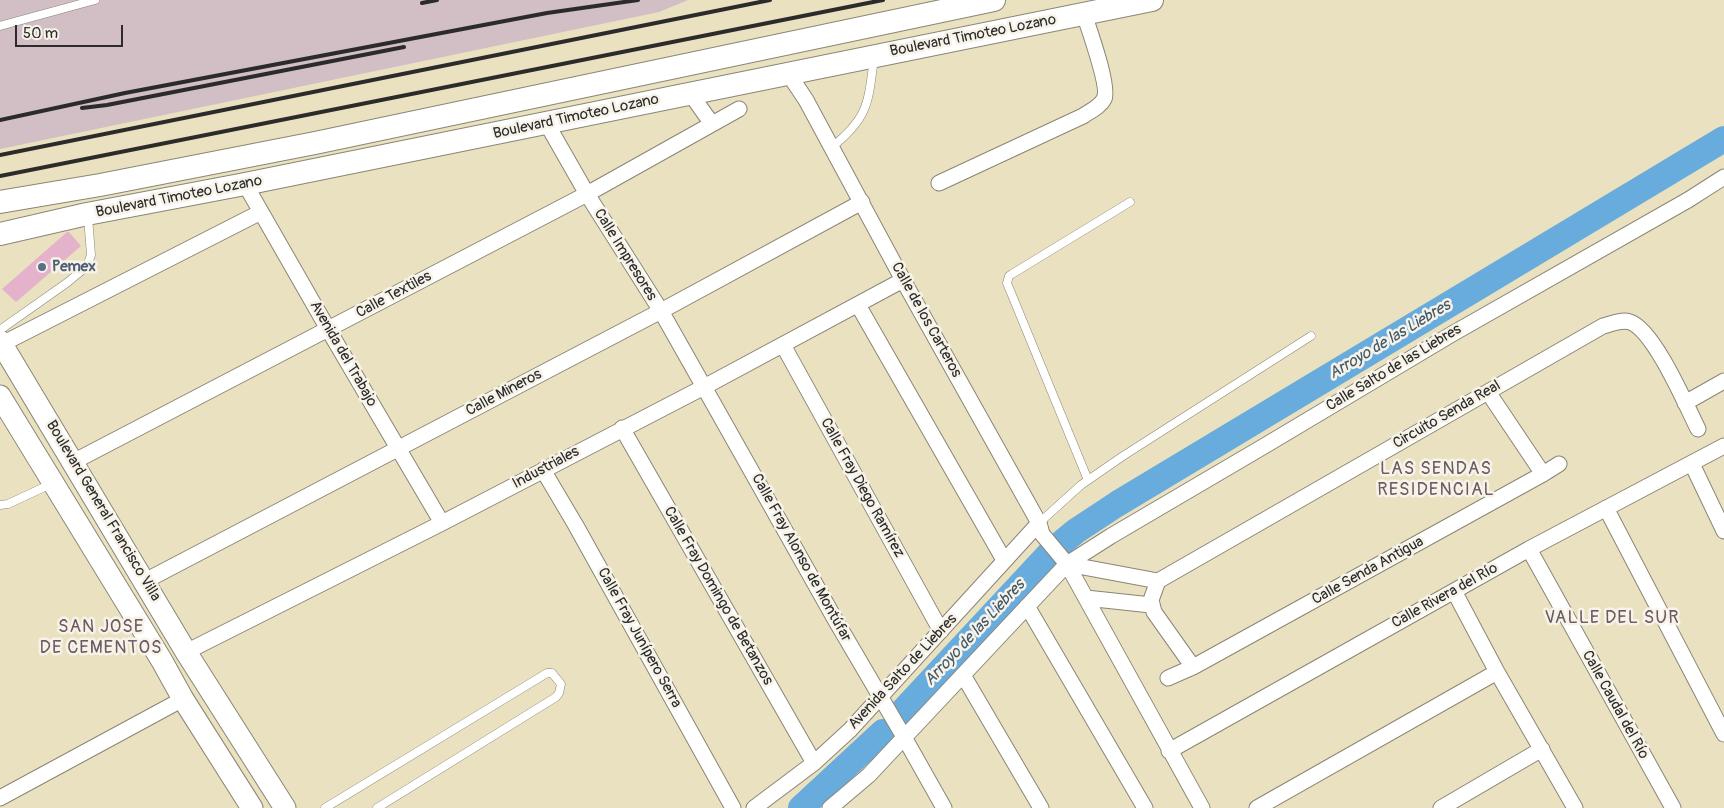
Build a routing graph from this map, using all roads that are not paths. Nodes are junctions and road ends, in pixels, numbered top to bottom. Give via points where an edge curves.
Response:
1 (95, 0) edge
2 (994, 0) edge
3 (1152, 0) edge
4 (1084, 14) junction
5 (0, 26) edge
6 (874, 56) junction
7 (788, 73) junction
8 (690, 93) junction
9 (739, 109) dead end
10 (547, 124) junction
11 (712, 124) junction
12 (832, 147) junction
13 (1724, 177) edge
14 (940, 183) dead end
15 (245, 184) junction
16 (587, 194) junction
17 (0, 202) edge
18 (862, 202) junction
19 (1130, 202) dead end
20 (261, 212) junction
21 (87, 214) junction
22 (3, 236) edge
23 (903, 280) junction
24 (858, 305) junction
25 (660, 311) junction
26 (328, 329) junction
27 (1311, 336) dead end
28 (1, 338) edge
29 (783, 345) junction
30 (1724, 381) edge
31 (704, 386) junction
32 (1488, 392) junction
33 (0, 397) edge
34 (1685, 403) junction
35 (622, 428) junction
36 (1698, 429) dead end
37 (1724, 446) edge
38 (399, 448) junction
39 (73, 462) junction
40 (1559, 464) dead end
41 (1692, 464) junction
42 (543, 470) junction
43 (1542, 474) junction
44 (1088, 480) junction
45 (53, 483) junction
46 (0, 505) edge
47 (1606, 508) junction
48 (442, 522) junction
49 (1041, 529) junction
50 (1724, 531) edge
51 (1529, 549) junction
52 (1004, 560) junction
53 (1064, 560) junction
54 (145, 581) junction
55 (1158, 581) junction
56 (1454, 591) junction
57 (1086, 598) junction
58 (1151, 605) junction
59 (1027, 606) junction
60 (940, 632) junction
61 (186, 652) junction
62 (1193, 667) junction
63 (1497, 672) junction
64 (963, 675) junction
65 (1168, 678) dead end
66 (183, 699) junction
67 (881, 699) junction
68 (902, 733) junction
69 (1724, 734) edge
70 (1542, 749) junction
71 (1170, 751) junction
72 (814, 763) junction
73 (0, 798) edge
74 (832, 807) edge
75 (252, 808) edge
76 (285, 808) edge
77 (325, 808) edge
78 (377, 808) edge
79 (733, 808) edge
80 (754, 808) edge
81 (944, 808) edge
82 (1041, 808) edge
83 (1145, 808) edge
84 (1202, 808) edge
85 (1257, 808) edge
86 (1441, 808) edge
87 (1575, 808) edge
88 (1673, 808) edge

1 - 5 lane
2 - 17 main road, Boulevard Timoteo Lozano via 305,145
3 - 4 main road, Boulevard Timoteo Lozano
4 - 6 main road, Boulevard Timoteo Lozano
4 - 14 street via 1105,85 1105,98 1100,105
6 - 7 main road, Boulevard Timoteo Lozano
6 - 12 lane via 869,98 862,116
7 - 8 main road, Boulevard Timoteo Lozano
7 - 12 street, Calle de los Carteros
8 - 10 main road, Boulevard Timoteo Lozano
8 - 11 street
9 - 11 street, Calle Textiles
10 - 15 main road, Boulevard Timoteo Lozano
10 - 16 street, Calle Impresores
11 - 16 street, Calle Textiles
12 - 18 street, Calle de los Carteros
13 - 53 street, Calle Salto de las Liebres
15 - 20 street, Avenida del Trabajo
15 - 21 main road, Boulevard Timoteo Lozano
16 - 25 street, Calle Impresores
16 - 26 street, Calle Textiles
18 - 23 street, Calle de los Carteros
18 - 25 street, Calle Mineros
19 - 44 lane via 1012,274 1007,283
20 - 26 street, Avenida del Trabajo
20 - 28 street
21 - 22 main road, Boulevard Timoteo Lozano
21 - 28 lane via 92,255 86,266
23 - 24 street, Industriales
23 - 49 street, Calle de los Carteros
24 - 29 street, Industriales
24 - 52 street
25 - 31 street, Calle Impresores
25 - 38 street, Calle Mineros
26 - 38 street, Avenida del Trabajo
26 - 39 street, Calle Textiles
27 - 44 lane
28 - 39 main road, Boulevard General Francisco Villa
29 - 31 street, Industriales
29 - 60 street, Calle Fray Diego Ramírez
30 - 34 street
31 - 35 street, Industriales
31 - 67 street, Calle Fray Alonso de Montúfar
32 - 34 street, Circuito Senda Real via 1604,326 1627,321 1644,332 1654,345
32 - 43 street
32 - 55 street, Circuito Senda Real
33 - 45 main road, Boulevard General Francisco Villa
34 - 36 street, Circuito Senda Real
35 - 42 street, Industriales
35 - 72 street, Calle Fray Domingo de Betanzos
37 - 41 street, Calle Rivera del Río
38 - 48 street, Avenida del Trabajo
38 - 54 street, Calle Mineros
39 - 54 main road, Boulevard General Francisco Villa
40 - 43 street, Calle Senda Antigua
41 - 47 street, Calle Rivera del Río
41 - 50 street
42 - 48 street, Industriales
42 - 79 street, Calle Fray Junípero Serra
43 - 62 street, Calle Senda Antigua
44 - 49 lane via 1063,500
45 - 46 lane
45 - 66 main road, Boulevard General Francisco Villa
47 - 51 street, Calle Rivera del Río
47 - 69 street
48 - 61 street, Industriales
49 - 52 street, Avenida Salto de Liebres
49 - 53 street, Calle de los Carteros
51 - 56 street, Calle Rivera del Río
51 - 88 street, Calle Caudal del Río
52 - 60 street, Avenida Salto de Liebres
53 - 55 street
53 - 57 street, Calle de los Carteros
53 - 59 street
54 - 61 main road, Boulevard General Francisco Villa
55 - 58 street
56 - 63 street
56 - 71 street, Calle Rivera del Río
57 - 58 street
57 - 71 street, Calle de los Carteros
58 - 62 street via 1156,617
59 - 64 street
59 - 83 street
60 - 67 street, Avenida Salto de Liebres
61 - 76 main road, Boulevard General Francisco Villa
62 - 65 street, Calle Senda Antigua
63 - 70 street
63 - 85 street
64 - 68 street
64 - 82 street
66 - 73 street
66 - 75 main road, Boulevard General Francisco Villa
67 - 68 street, Calle Fray Alonso de Montúfar
67 - 72 street, Avenida Salto de Liebres
68 - 74 street via 869,775
68 - 81 street, Calle Fray Alonso de Montúfar
70 - 86 street
70 - 87 street
71 - 84 street, Calle de los Carteros
72 - 80 street, Avenida Salto de Liebres
77 - 78 lane via 547,673 555,675 561,684 556,697

